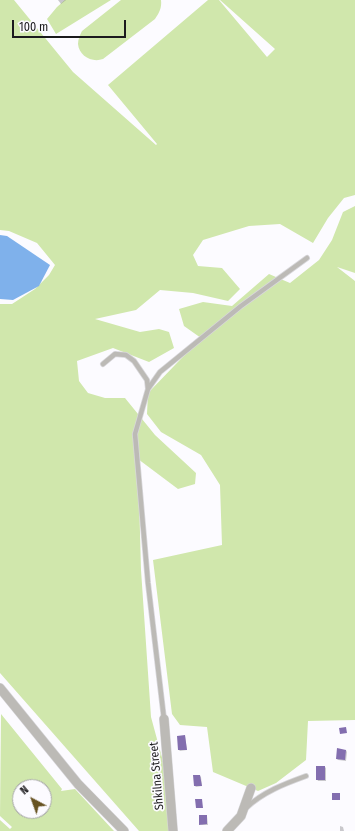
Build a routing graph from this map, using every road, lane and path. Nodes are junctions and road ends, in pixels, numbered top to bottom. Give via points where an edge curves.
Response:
1 (307, 258) dead end
2 (103, 364) dead end
3 (148, 389) junction
4 (0, 688) edge
5 (164, 719) joint
6 (306, 776) dead end
7 (251, 788) dead end
8 (243, 810) junction
9 (124, 831) edge
10 (173, 831) edge
11 (223, 831) edge
12 (227, 831) edge

1 - 3 lane via 240,306 160,372
2 - 3 lane via 115,354 126,355 134,361 147,380
3 - 5 lane via 135,434 148,583
4 - 9 street via 78,784
5 - 10 street, Shkilna Street
6 - 8 lane via 283,784 257,798
7 - 8 street
8 - 11 lane
8 - 12 street via 241,816

